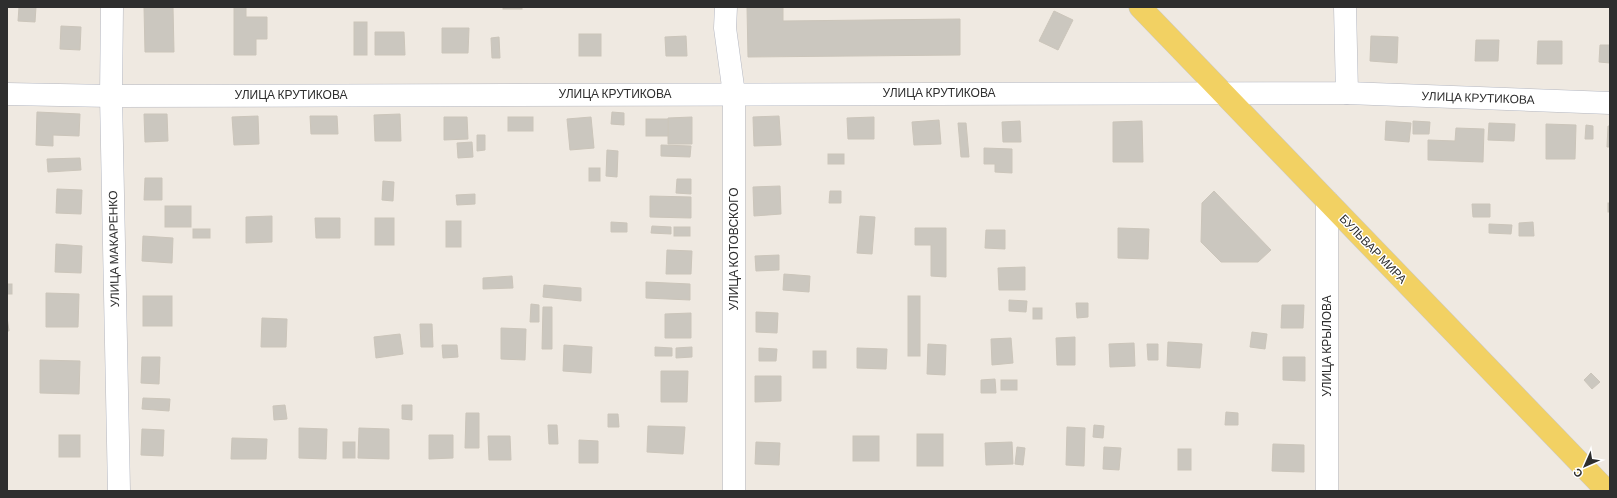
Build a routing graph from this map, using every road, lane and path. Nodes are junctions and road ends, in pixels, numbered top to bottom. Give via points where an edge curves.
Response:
1 (112, 7) edge
2 (726, 7) edge
3 (1140, 7) edge
4 (1345, 7) edge
5 (1222, 92) junction
6 (1347, 93) junction
7 (7, 94) edge
8 (734, 94) junction
9 (111, 96) junction
10 (1610, 103) edge
11 (1326, 201) junction
12 (119, 491) edge
13 (734, 491) edge
14 (1327, 491) edge
15 (1607, 491) edge

1 - 9 street, УЛИЦА МАКАРЕНКО
2 - 8 street, УЛИЦА КОТОВСКОГО via 725,28
3 - 5 main road, БУЛЬВАР МИРА
4 - 6 street
5 - 6 street
5 - 8 street, УЛИЦА КРУТИКОВА
5 - 11 main road, БУЛЬВАР МИРА
6 - 10 street, УЛИЦА КРУТИКОВА
7 - 9 street, УЛИЦА КРУТИКОВА
8 - 9 street, УЛИЦА КРУТИКОВА
8 - 13 street, УЛИЦА КОТОВСКОГО
9 - 12 street, УЛИЦА МАКАРЕНКО
11 - 14 street, УЛИЦА КРЫЛОВА
11 - 15 main road, БУЛЬВАР МИРА

